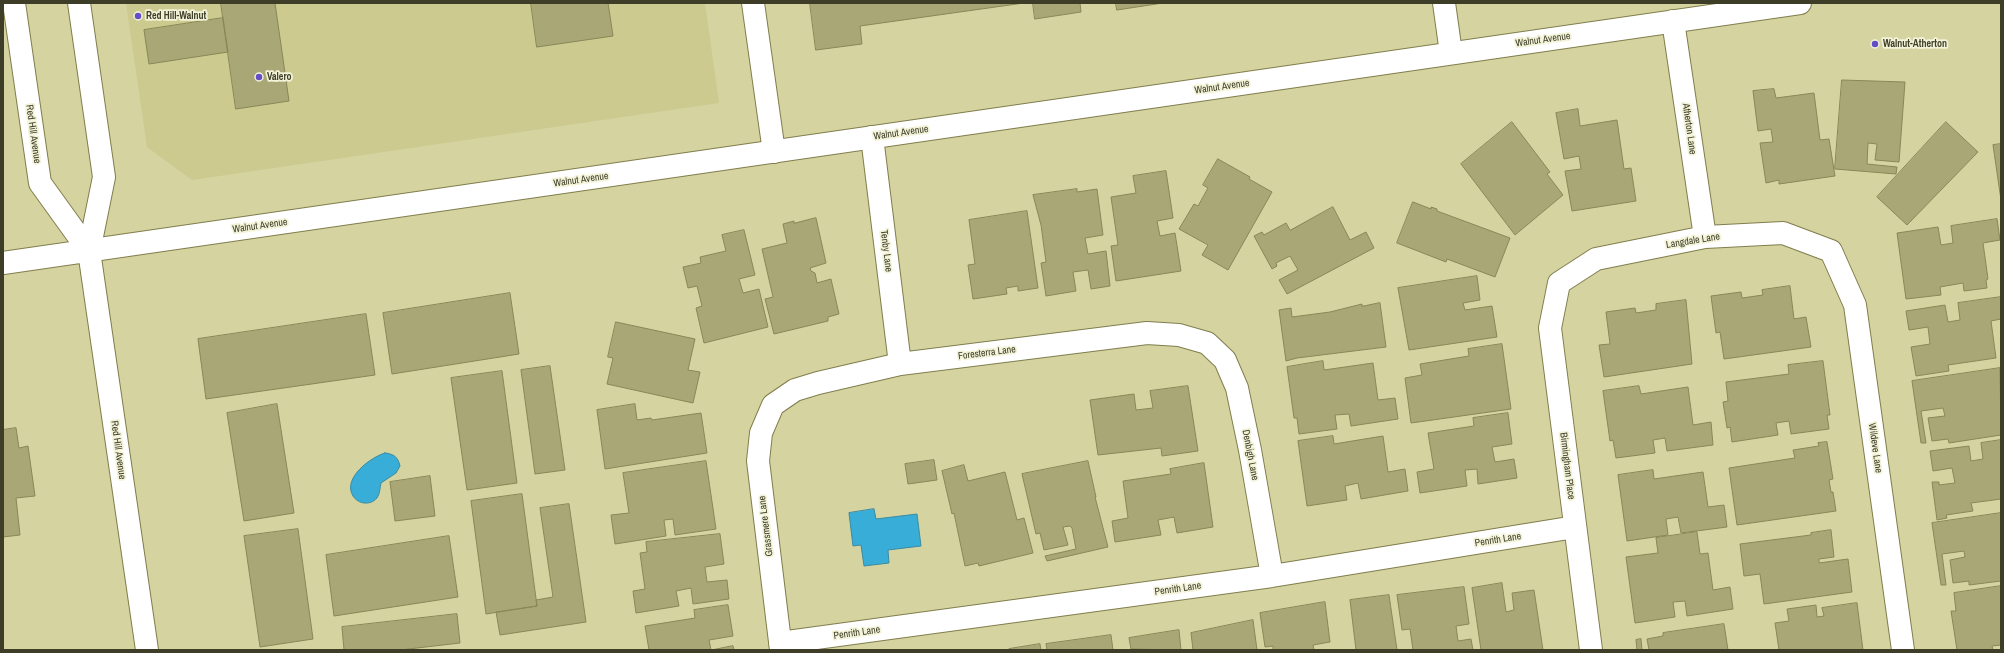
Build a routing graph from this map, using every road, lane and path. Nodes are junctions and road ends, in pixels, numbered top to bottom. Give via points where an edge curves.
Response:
1 (14, 3) edge
2 (79, 3) edge
3 (753, 3) edge
4 (1444, 3) edge
5 (1800, 3) edge
6 (1673, 21) junction
7 (1452, 54) junction
8 (872, 137) junction
9 (774, 152) junction
10 (1705, 237) junction
11 (88, 251) junction
12 (1831, 251) joint
13 (3, 263) edge
14 (1559, 283) joint
15 (1207, 343) joint
16 (900, 364) junction
17 (773, 405) joint
18 (1575, 527) junction
19 (1272, 576) junction
20 (780, 647) edge
21 (147, 650) edge
22 (1592, 650) edge
23 (1903, 650) edge

1 - 11 street, Red Hill Avenue via 40,183
2 - 11 street, Red Hill Avenue via 104,177
3 - 9 street
4 - 7 street
5 - 6 street, Walnut Avenue
6 - 7 street, Walnut Avenue
6 - 10 street, Atherton Lane
7 - 8 street, Walnut Avenue
8 - 9 street, Walnut Avenue
8 - 16 street, Tenby Lane
9 - 11 street, Walnut Avenue
10 - 12 street, Langdale Lane via 1784,233
10 - 14 street, Langdale Lane via 1596,259
11 - 13 street, Walnut Avenue
11 - 21 street, Red Hill Avenue
12 - 23 street, Wildeve Lane via 1855,305
14 - 18 street, Birmingham Place via 1550,328
15 - 16 street, Foresterra Lane via 1179,334 1147,333
15 - 19 street, Denbigh Lane via 1225,360 1236,388 1250,450
16 - 17 street, Foresterra Lane via 818,382 795,390
17 - 20 street, Grassmere Lane via 761,433 758,462
18 - 19 street, Penrith Lane
18 - 22 street, Birmingham Place
19 - 20 street, Penrith Lane

